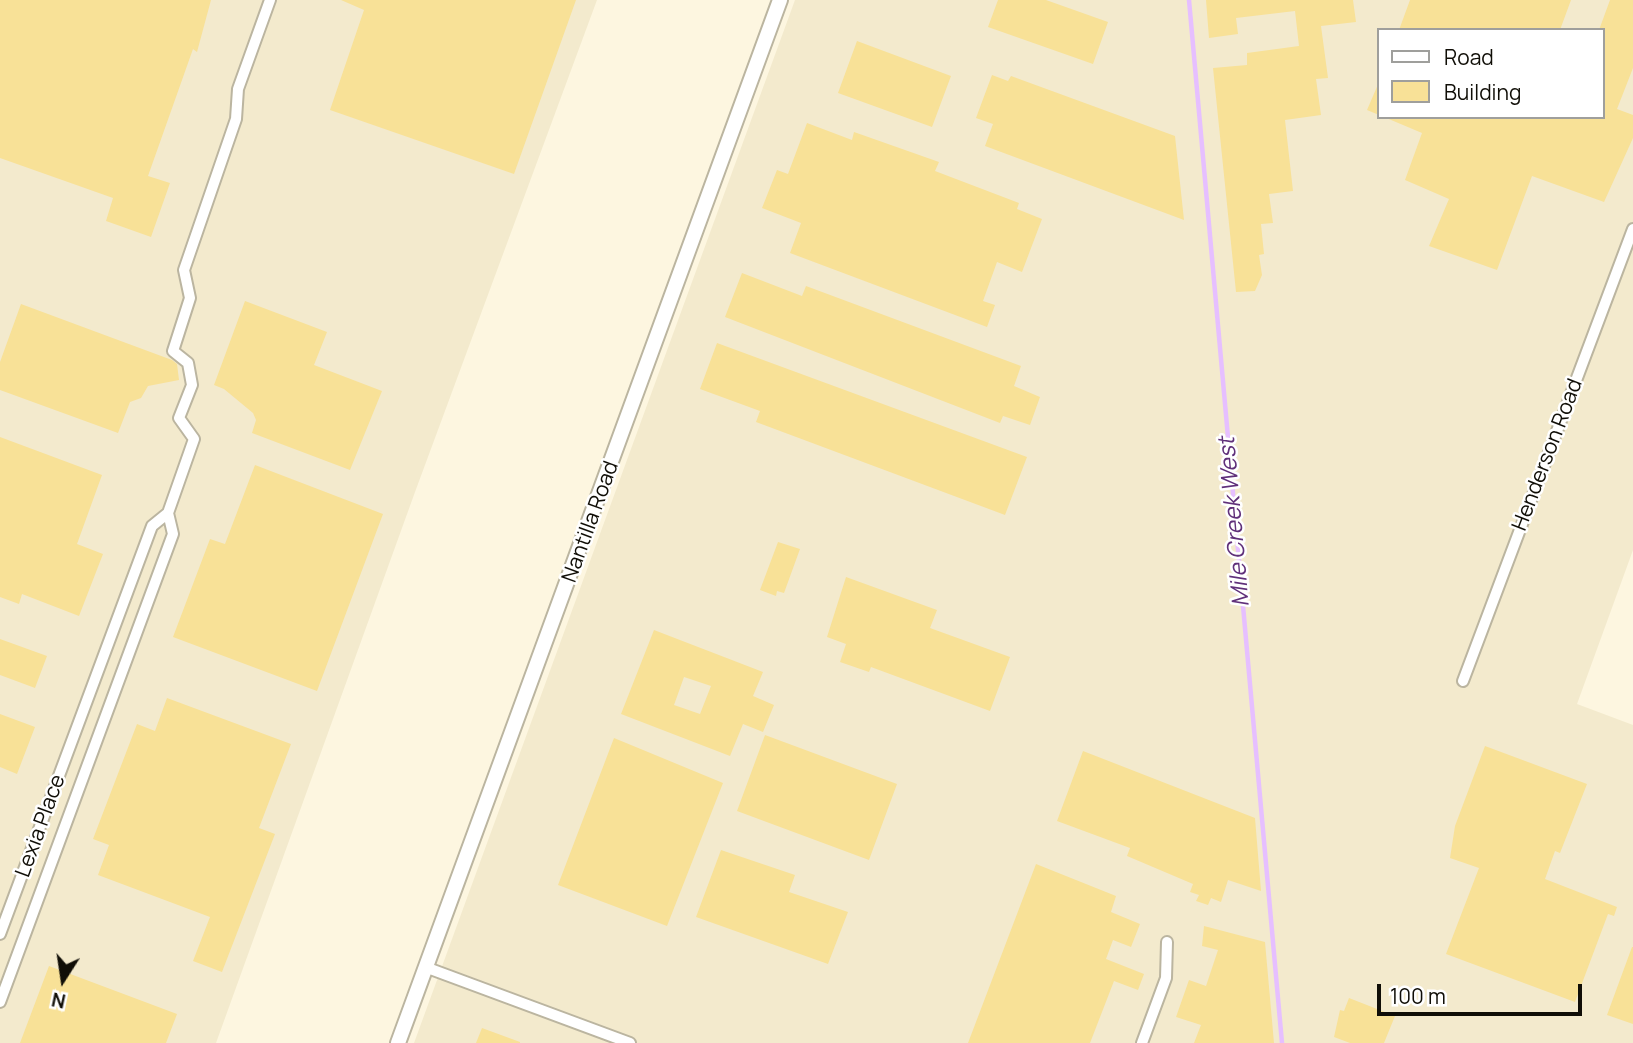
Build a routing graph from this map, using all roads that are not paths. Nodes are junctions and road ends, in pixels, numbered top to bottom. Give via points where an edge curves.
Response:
1 (270, 0) edge
2 (779, 0) edge
3 (1633, 229) edge
4 (168, 513) junction
5 (106, 650) junction
6 (127, 657) junction
7 (1463, 681) dead end
8 (71, 745) junction
9 (92, 753) junction
10 (10, 907) junction
11 (33, 915) junction
12 (0, 933) edge
13 (1167, 943) dead end
14 (425, 967) junction
15 (0, 1002) edge
16 (398, 1043) edge
17 (630, 1043) edge
18 (1142, 1043) edge

1 - 4 street, Lexia Place via 184,270 190,298 173,351 188,363 192,385 179,418 194,439
2 - 14 street, Nantilla Road
3 - 7 street, Henderson Road
4 - 5 street, Lexia Place via 152,526
4 - 6 street, Lexia Place via 173,534
5 - 6 street
5 - 8 street, Lexia Place
6 - 9 street, Lexia Place
8 - 9 street
8 - 10 street, Lexia Place
9 - 11 street, Lexia Place
10 - 11 street
10 - 12 street, Lexia Place
11 - 15 street, Lexia Place
13 - 18 street via 1166,978
14 - 16 street, Nantilla Road
14 - 17 street

